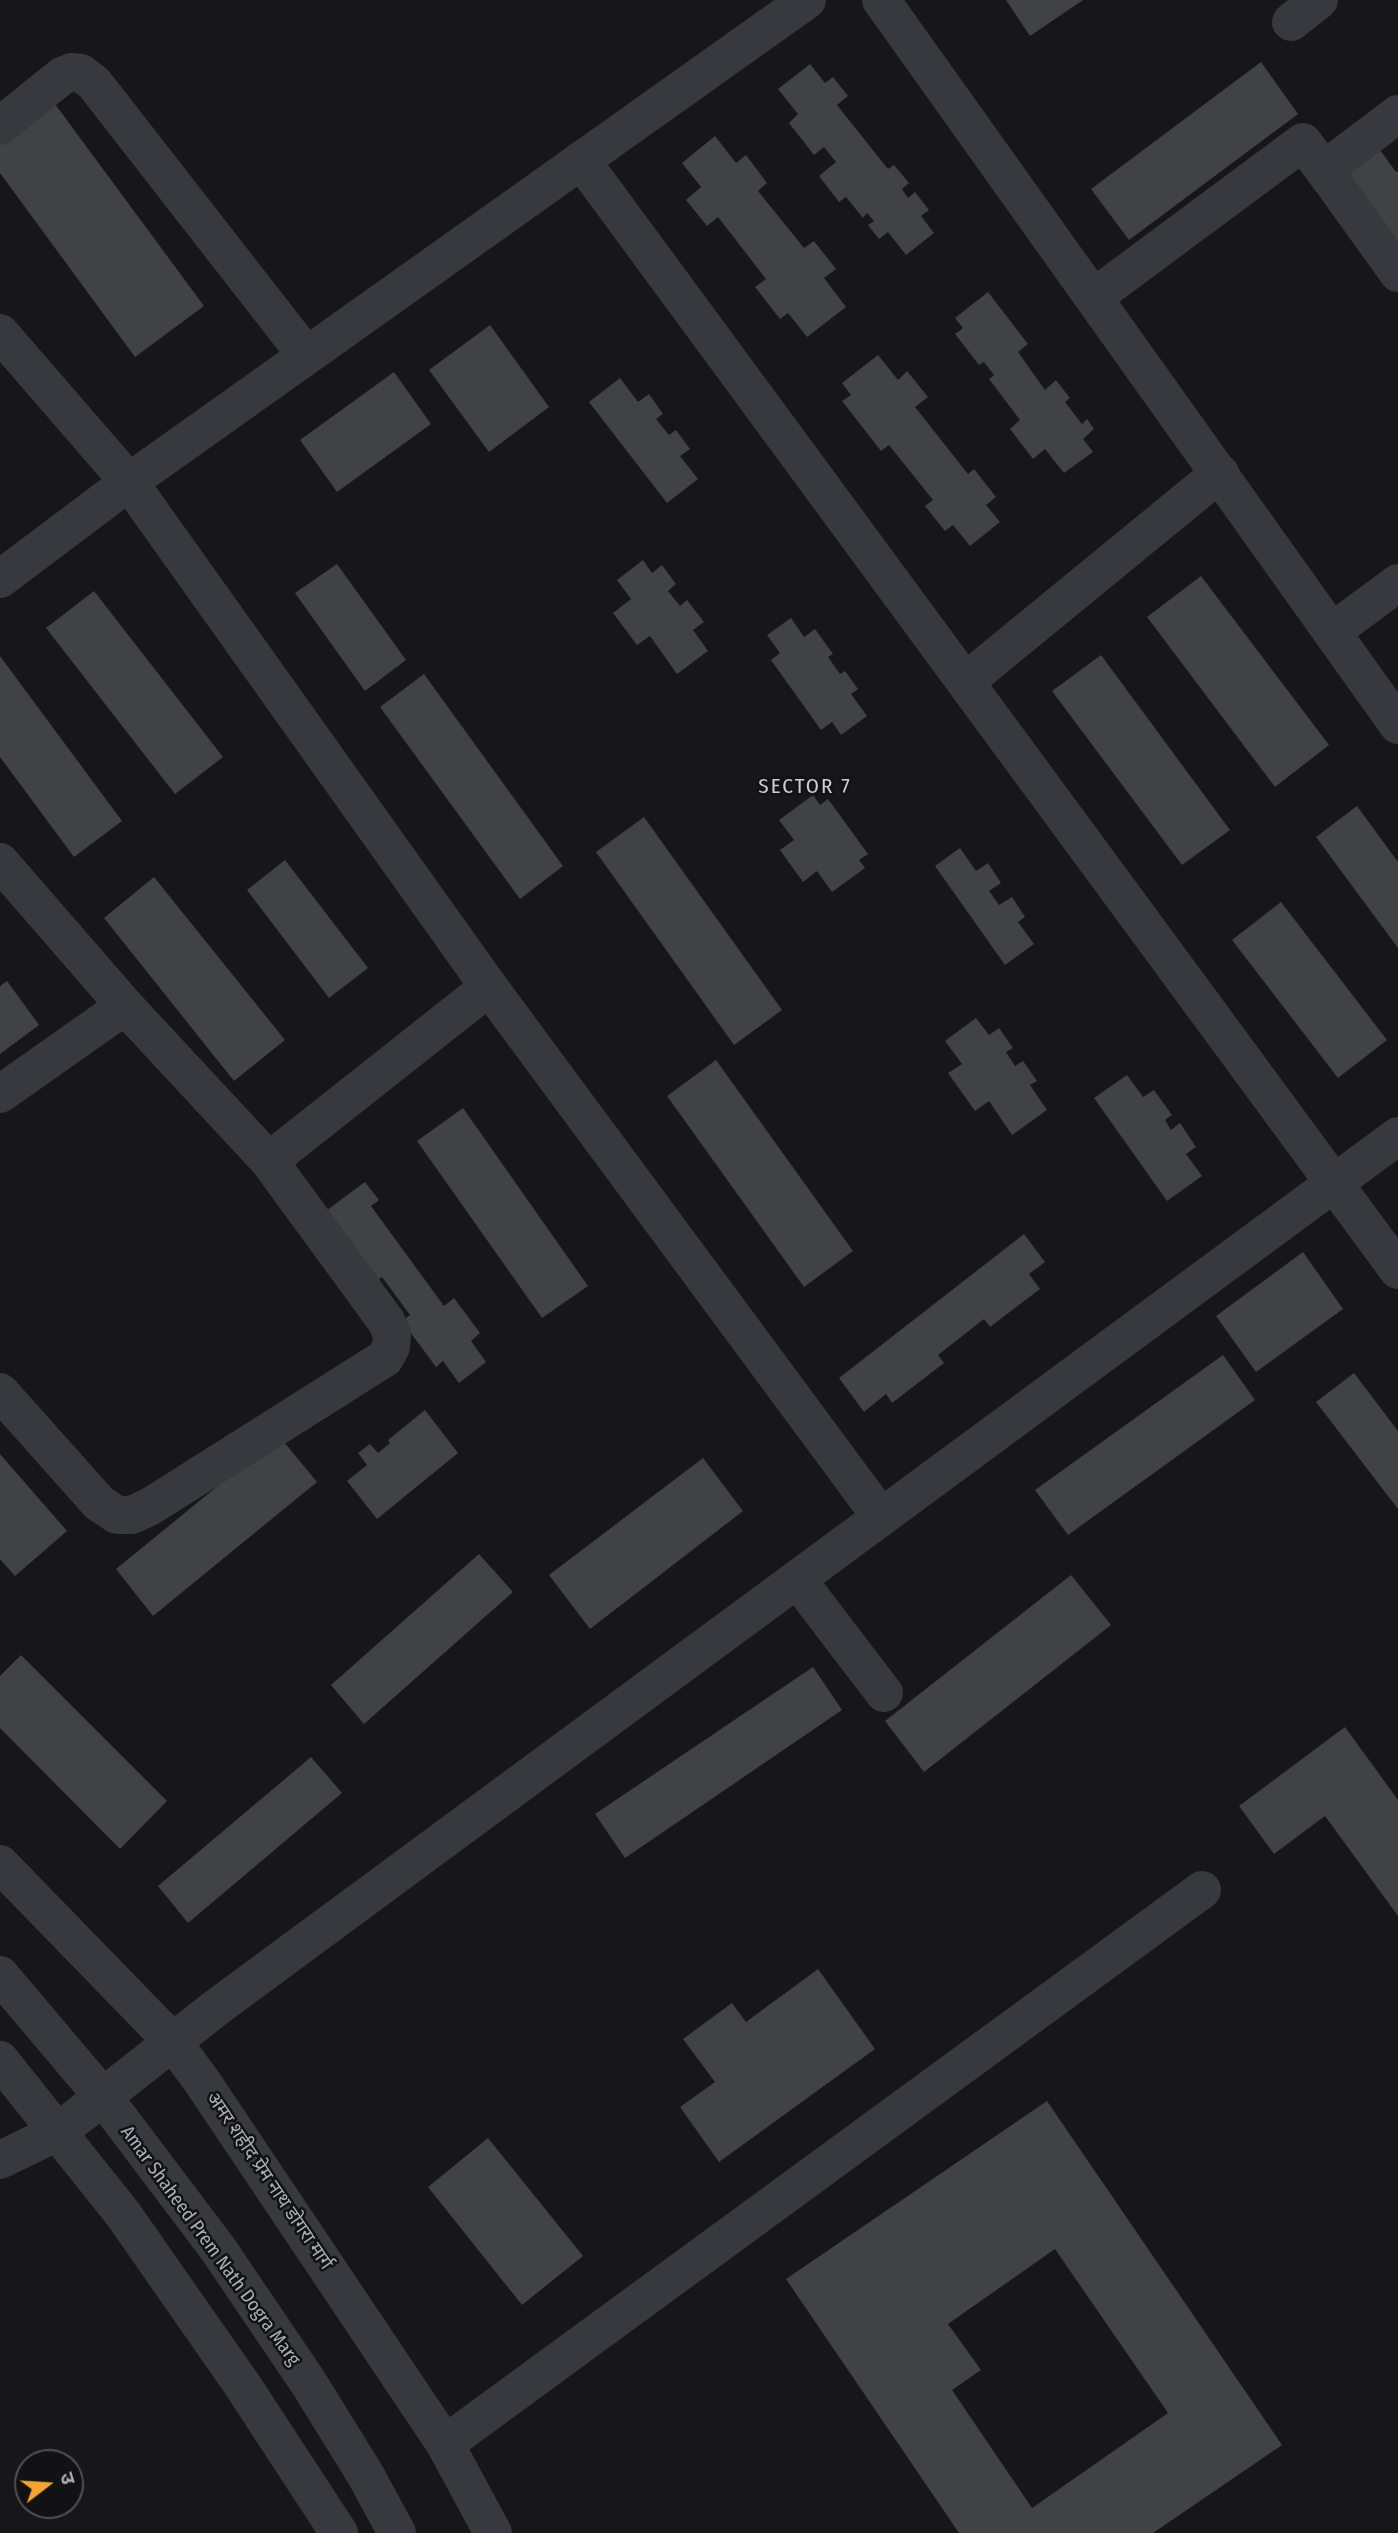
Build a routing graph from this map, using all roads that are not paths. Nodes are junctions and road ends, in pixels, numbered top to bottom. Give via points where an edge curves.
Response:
1 (807, 0) edge
2 (881, 0) edge
3 (1398, 114) edge
4 (0, 126) edge
5 (582, 160) junction
6 (1331, 180) junction
7 (1398, 273) edge
8 (1094, 297) junction
9 (0, 333) edge
10 (306, 355) junction
11 (1220, 474) junction
12 (129, 482) junction
13 (0, 579) edge
14 (1398, 583) edge
15 (1333, 631) junction
16 (965, 682) junction
17 (1398, 724) edge
18 (0, 862) edge
19 (489, 987) junction
20 (125, 1006) junction
21 (0, 1094) edge
22 (1398, 1136) edge
23 (268, 1161) junction
24 (1334, 1183) junction
25 (1398, 1270) edge
26 (0, 1392) edge
27 (881, 1517) junction
28 (797, 1579) junction
29 (884, 1693) dead end
30 (0, 1864) edge
31 (1202, 1890) dead end
32 (0, 1975) edge
33 (172, 2041) junction
34 (0, 2060) edge
35 (104, 2098) junction
36 (58, 2132) junction
37 (0, 2160) edge
38 (445, 2444) junction
39 (339, 2533) edge
40 (397, 2533) edge
41 (493, 2533) edge

1 - 5 street
2 - 8 street
3 - 6 street via 1324,170
4 - 10 street via 62,76 82,73
5 - 10 street
5 - 16 street
6 - 7 street
6 - 8 street via 1303,142
8 - 11 street
9 - 12 street
10 - 12 street
11 - 15 street
11 - 16 street
12 - 13 street
12 - 19 street
14 - 15 street
15 - 17 street
16 - 24 street
18 - 20 street
19 - 23 street
19 - 27 street
20 - 21 street
20 - 23 street
22 - 24 street
23 - 26 street via 386,1321 392,1334 385,1358 132,1515 117,1515 99,1503
24 - 25 street
24 - 27 street
27 - 28 street
28 - 29 street
28 - 33 street
30 - 33 street, अमर शहीद प्रेम नाथ डोगरा मार्ग
31 - 38 street
32 - 35 street, Amar Shaheed Prem Nath Dogra Marg
33 - 35 street
33 - 38 street, अमर शहीद प्रेम नाथ डोगरा मार्ग
34 - 36 street
35 - 36 street
35 - 40 street, Amar Shaheed Prem Nath Dogra Marg via 218,2249 365,2474
36 - 37 street
36 - 39 street via 123,2214
38 - 41 street, अमर शहीद प्रेम नाथ डोगरा मार्ग

